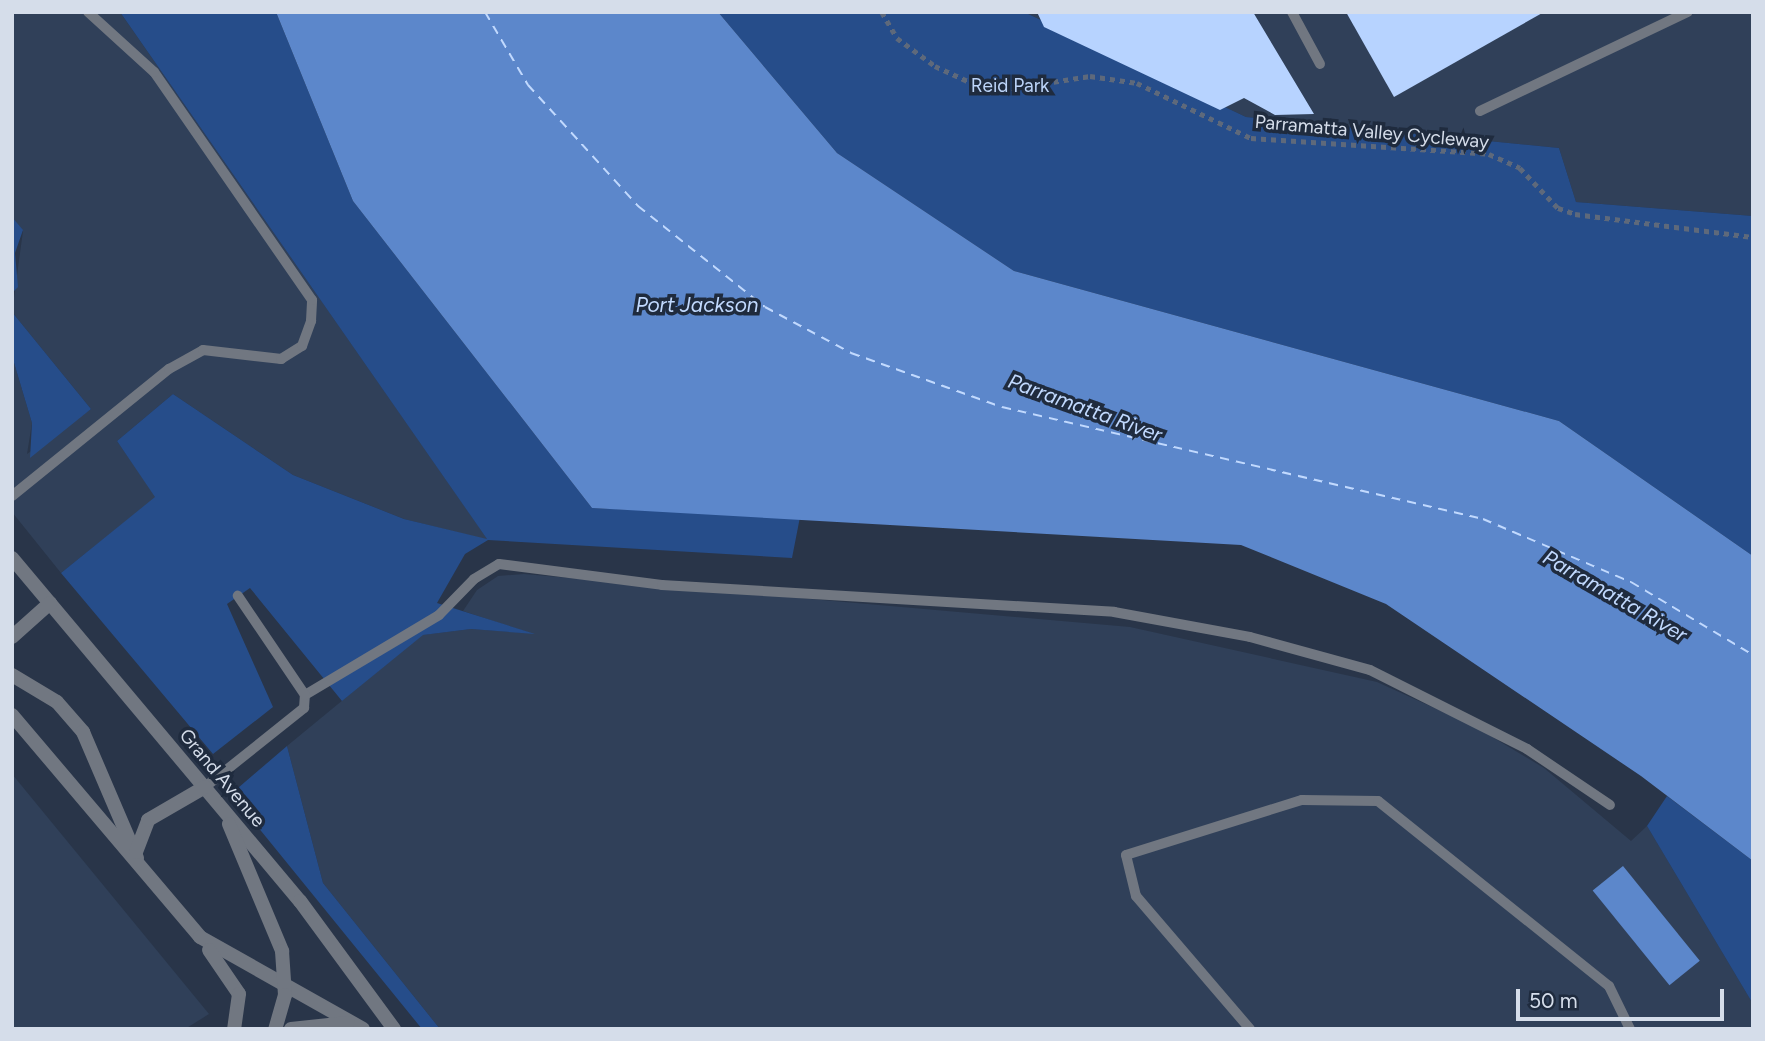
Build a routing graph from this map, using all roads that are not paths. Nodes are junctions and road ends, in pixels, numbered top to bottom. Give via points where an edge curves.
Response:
1 (88, 12) edge
2 (1292, 12) edge
3 (1688, 12) edge
4 (1320, 64) dead end
5 (1480, 111) dead end
6 (12, 496) edge
7 (12, 558) edge
8 (238, 596) dead end
9 (50, 603) junction
10 (12, 637) edge
11 (12, 675) edge
12 (305, 695) junction
13 (12, 715) edge
14 (205, 787) junction
15 (1609, 805) dead end
16 (221, 807) junction
17 (138, 859) junction
18 (146, 876) junction
19 (190, 928) junction
20 (285, 988) junction
21 (359, 1027) edge
22 (234, 1029) edge
23 (275, 1029) edge
24 (291, 1029) edge
25 (394, 1029) edge
26 (1250, 1029) edge
27 (1630, 1029) edge

1 - 6 lane via 155,72 306,291 311,321 302,346 281,359 203,350 169,369
2 - 4 lane
3 - 5 lane
7 - 9 street, Grand Avenue
8 - 12 lane
9 - 10 street
9 - 14 street, Grand Avenue
11 - 17 street via 57,702 83,732
12 - 14 lane via 304,708 289,723
12 - 15 lane via 439,615 474,579 499,565 662,585 1114,612 1250,637 1370,670 1515,743
13 - 18 street
14 - 16 street, Grand Avenue
14 - 17 street via 148,820 136,842
16 - 20 street via 272,916
16 - 25 street, Grand Avenue via 307,909
17 - 18 street
18 - 19 street
19 - 20 street
19 - 22 street via 236,985 240,1005
20 - 21 street
20 - 23 street
21 - 24 street via 323,1021
26 - 27 lane via 1136,896 1126,855 1302,800 1378,801 1609,986

